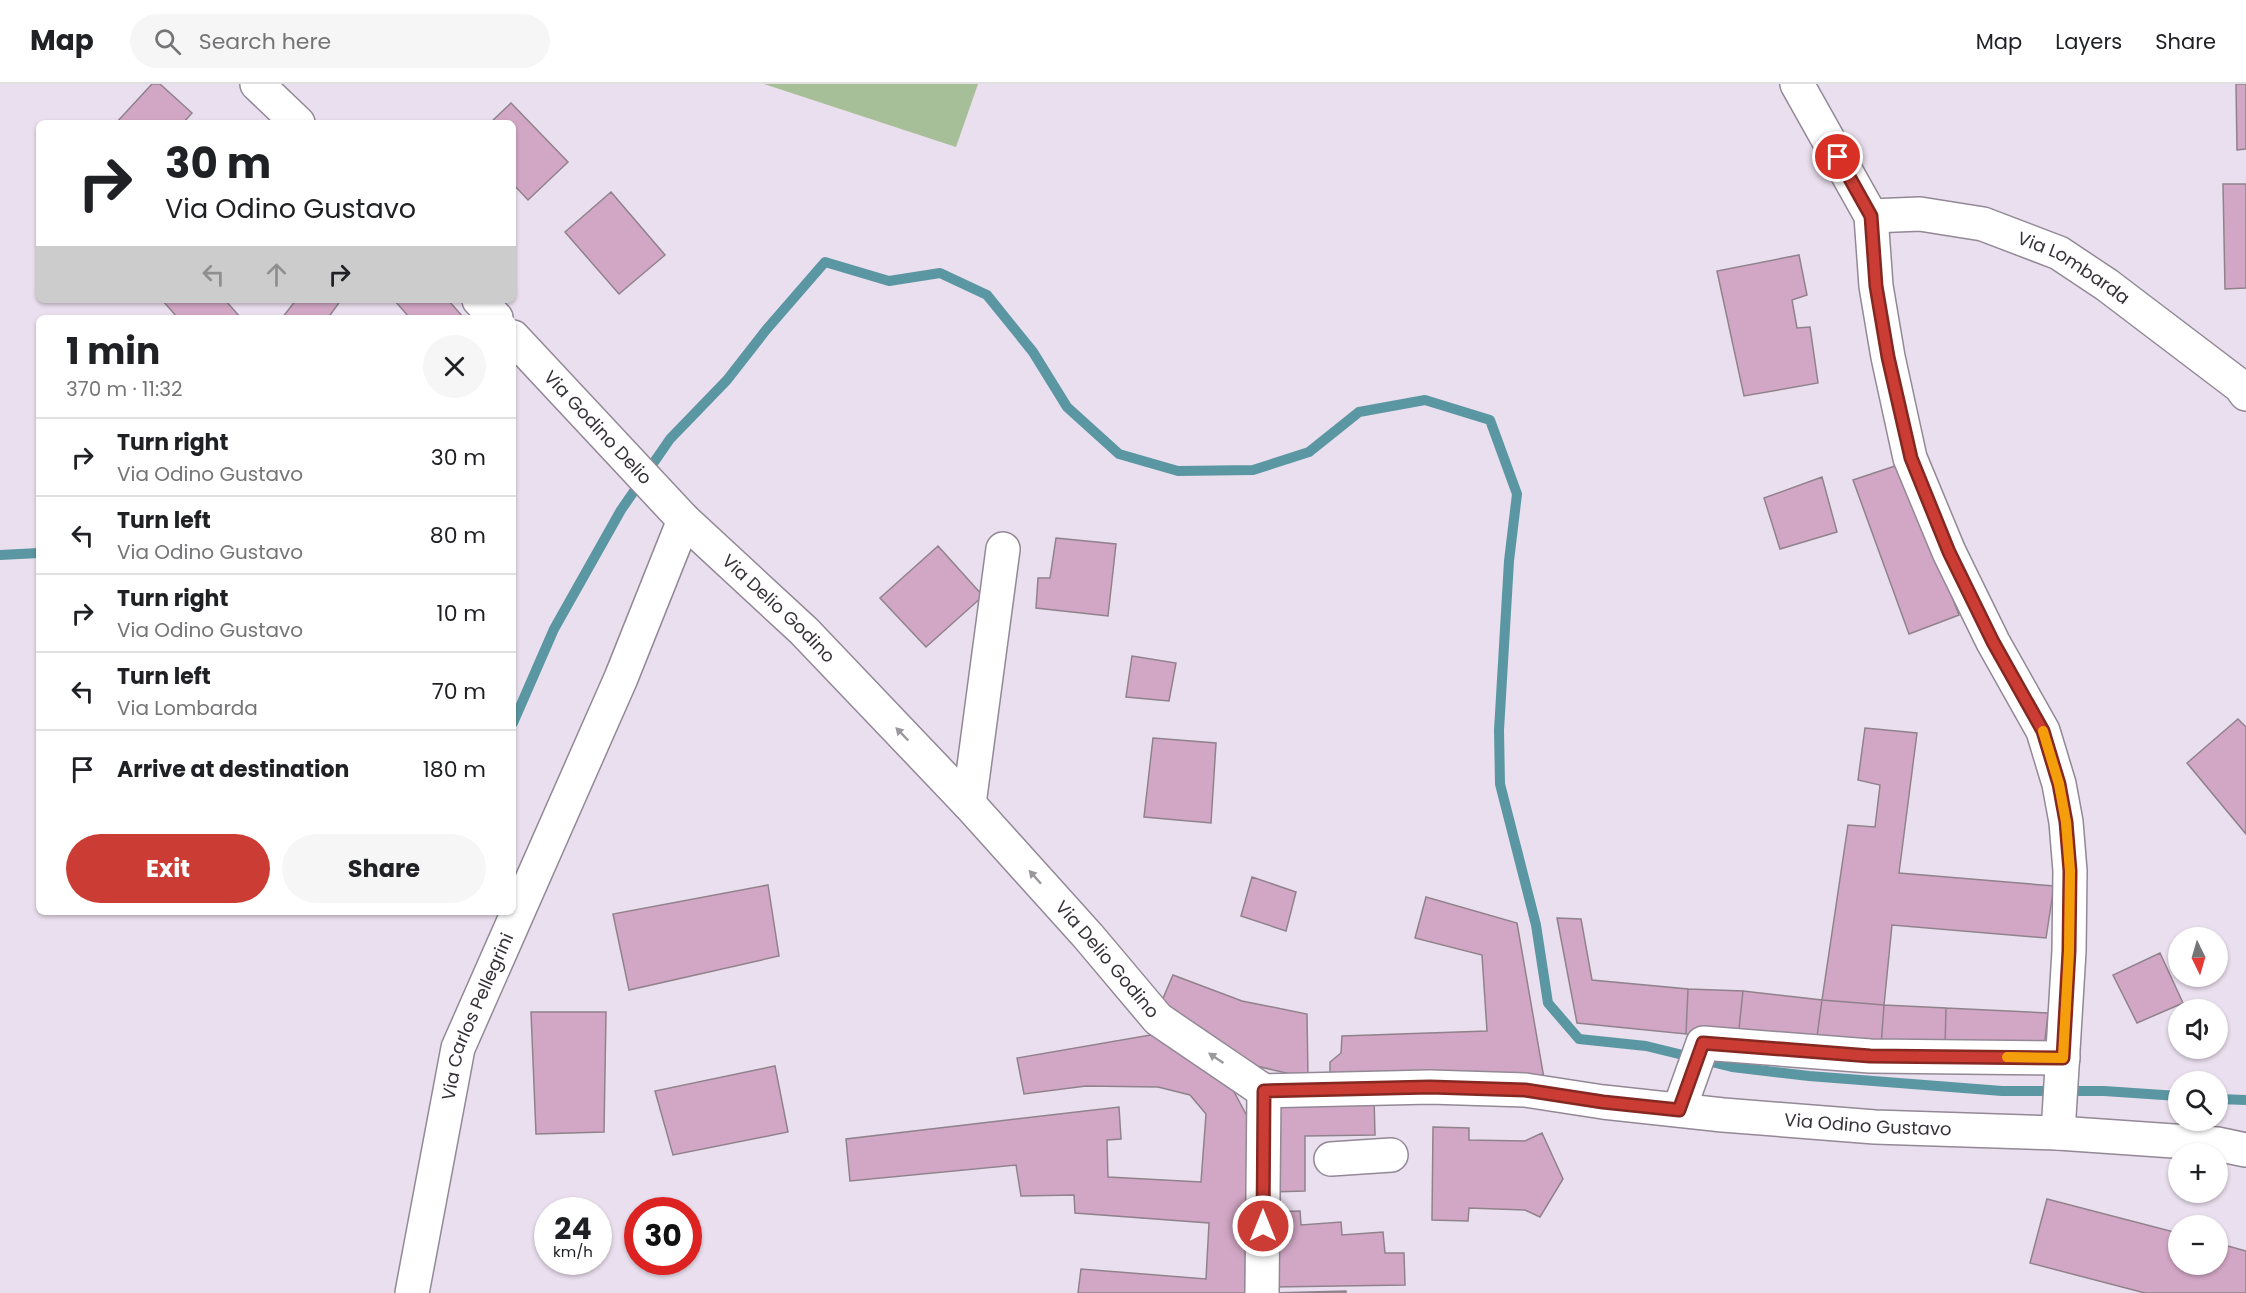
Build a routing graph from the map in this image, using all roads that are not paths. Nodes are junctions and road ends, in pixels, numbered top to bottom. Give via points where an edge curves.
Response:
1 (257, 84) edge
2 (1797, 84) edge
3 (295, 120) edge
4 (1871, 216) junction
5 (482, 303) edge
6 (493, 315) edge
7 (516, 340) edge
8 (2246, 394) edge
9 (684, 520) junction
10 (1003, 549) dead end
11 (969, 804) junction
12 (2063, 1058) junction
13 (1264, 1091) junction
14 (1679, 1110) junction
15 (2058, 1133) junction
16 (2246, 1150) edge
17 (1391, 1155) dead end
18 (1331, 1159) dead end
19 (412, 1293) edge
20 (1263, 1293) edge

1 - 3 street
2 - 4 street
4 - 8 street, Via Lombarda via 1920,214 1983,224 2059,253 2192,349
4 - 12 street via 1877,296 1911,458 1949,552 2043,731 2059,784 2070,871
5 - 6 street
7 - 9 street, Via Godino Delio
11 -> 9 street, Via Delio Godino via 804,631
9 - 19 street, Via Carlos Pellegrini via 621,678 458,1048
10 - 11 street
13 -> 11 street, Via Delio Godino via 1158,1019
12 - 14 street via 1870,1056 1703,1043
12 - 15 street
13 - 14 street, Via Odino Gustavo via 1430,1087 1525,1090
13 - 20 street
14 - 15 street, Via Odino Gustavo via 1875,1127
15 - 16 street, Via Odino Gustavo via 2217,1144
17 - 18 street

